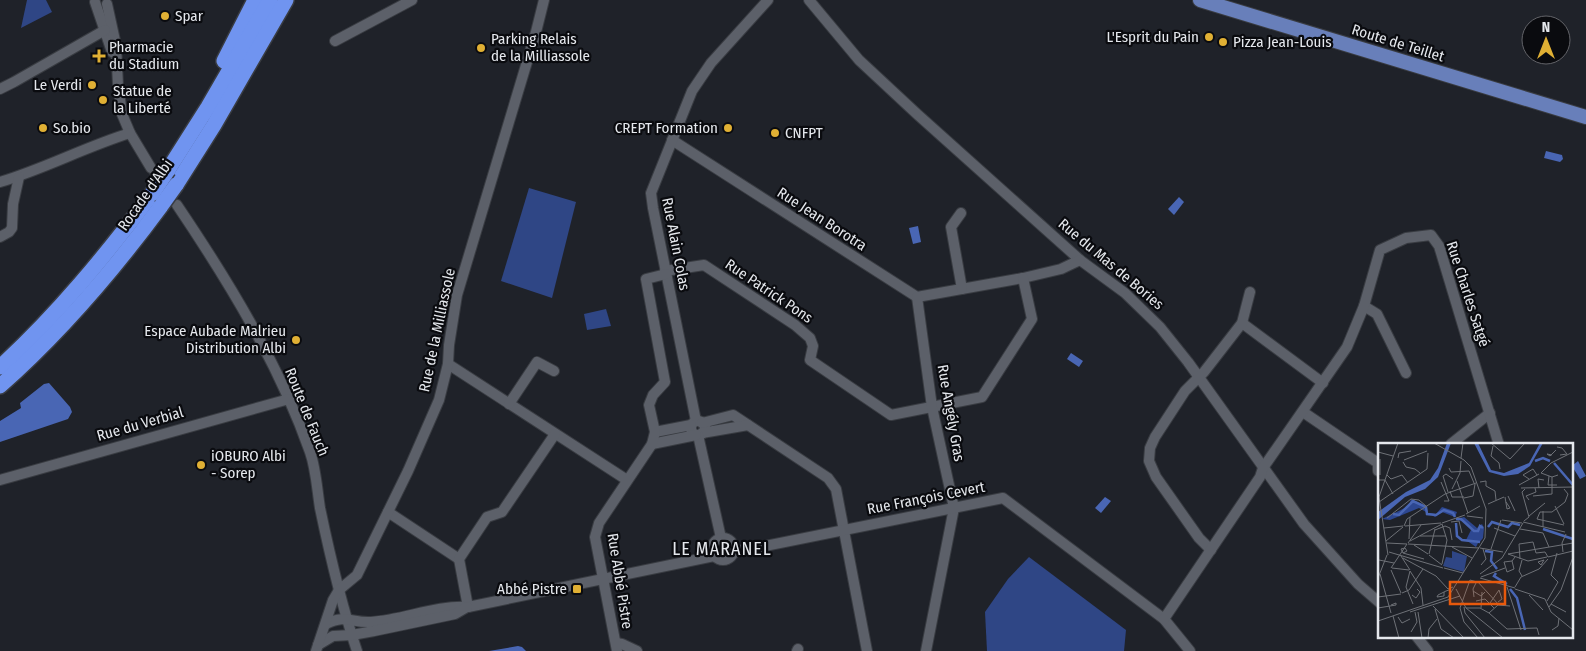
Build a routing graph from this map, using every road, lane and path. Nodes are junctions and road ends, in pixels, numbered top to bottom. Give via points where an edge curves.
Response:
1 (254, 0) edge
2 (412, 0) edge
3 (544, 0) edge
4 (768, 0) edge
5 (809, 0) edge
6 (1200, 0) edge
7 (94, 1) edge
8 (109, 2) edge
9 (283, 2) edge
10 (105, 30) junction
11 (335, 41) dead end
12 (116, 67) junction
13 (0, 89) edge
14 (208, 107) junction
15 (1586, 117) edge
16 (130, 134) junction
17 (672, 140) junction
18 (151, 168) tunnel mouth
19 (19, 176) junction
20 (0, 182) edge
21 (156, 200) junction
22 (177, 205) tunnel mouth
23 (961, 213) dead end
24 (0, 237) edge
25 (1080, 260) junction
26 (666, 272) junction
27 (1023, 278) junction
28 (962, 289) junction
29 (1250, 292) dead end
30 (917, 298) junction
31 (1364, 306) junction
32 (1242, 323) junction
33 (448, 364) junction
34 (0, 367) edge
35 (554, 370) dead end
36 (1406, 373) dead end
37 (1198, 377) junction
38 (1323, 383) junction
39 (0, 386) edge
40 (289, 399) junction
41 (509, 404) junction
42 (932, 407) junction
43 (1303, 412) junction
44 (1490, 413) junction
45 (698, 429) junction
46 (656, 432) junction
47 (555, 434) junction
48 (1452, 443) edge
49 (1498, 443) edge
50 (652, 444) junction
51 (1263, 468) junction
52 (1378, 471) dead end
53 (0, 480) edge
54 (627, 480) junction
55 (954, 508) junction
56 (388, 512) junction
57 (845, 530) junction
58 (721, 538) junction
59 (734, 550) junction
60 (1212, 550) junction
61 (714, 556) junction
62 (459, 559) junction
63 (603, 579) junction
64 (339, 590) junction
65 (1378, 601) edge
66 (468, 607) junction
67 (347, 619) junction
68 (1164, 619) junction
69 (326, 624) junction
70 (352, 635) junction
71 (1418, 638) edge
72 (616, 647) edge
73 (317, 648) edge
74 (357, 651) edge
75 (637, 651) edge
76 (867, 651) edge
77 (926, 651) edge
78 (1190, 651) edge
79 (1428, 651) edge

1 - 14 highway via 210,89
2 - 11 street
3 - 33 street, Rue de la Milliassole via 457,295
4 - 17 street, Rue Alain Colas via 711,63 692,91
5 - 25 street, Rue du Mas de Bories via 859,60
6 - 15 main road, Route de Teillet
7 - 8 street via 101,5
7 - 10 street
8 - 12 street
9 - 14 highway, Rocade d'Albi
9 - 21 highway, Rocade d'Albi, bridge via 236,88 176,185
10 - 12 street
10 - 13 street
12 - 16 street via 120,104
14 - 21 highway, Rocade d'Albi, bridge via 168,170
16 - 18 street
16 - 19 street
17 - 26 street, Rue Alain Colas via 651,193
17 - 30 street, Rue Jean Borotra
19 - 20 street
19 - 24 street via 12,228
21 - 34 highway, Rocade d'Albi via 41,328
21 - 39 highway, Rocade d'Albi via 134,241 92,293 52,337
22 - 40 street, Route de Fauch via 223,275
23 - 28 street via 951,227
25 - 27 street via 1061,269
25 - 37 street, Rue du Mas de Bories via 1126,294 1160,326
26 - 42 street, Rue Patrick Pons via 704,265 795,325 810,338 813,346 810,360 891,415
26 - 45 street, Rue Alain Colas
26 - 46 street via 646,279 665,382 649,404
27 - 28 street
27 - 42 street, Rue Patrick Pons via 1032,319 982,397
28 - 30 street
29 - 32 street
30 - 42 street, Rue Angély Gras
31 - 36 street via 1376,314
31 - 38 street, Rue Charles Satgé via 1347,347
31 - 44 street, Rue Charles Satgé via 1380,250 1406,238 1431,235 1438,246
32 - 37 street
32 - 38 street
33 - 41 street
33 - 56 street, Rue de la Milliassole via 438,400
35 - 41 street via 537,362
37 - 51 street, Rue du Mas de Bories
37 - 60 street via 1155,437 1149,461 1199,538
38 - 43 street, Rue Charles Satgé
40 - 53 street, Rue du Verbial
40 - 64 street, Route de Fauch via 311,454
41 - 47 street
42 - 55 street, Rue Angély Gras
43 - 51 street, Rue Charles Satgé
43 - 52 street via 1378,463
44 - 48 street
44 - 49 street, Rue Charles Satgé
45 - 46 street
45 - 50 street
45 - 57 street via 733,416 828,478 836,489
45 - 58 street
46 - 50 street, Rue Abbé Pistre
47 - 54 street
47 - 62 street via 502,512 486,517
50 - 54 street, Rue Abbé Pistre
51 - 60 street, Rue Charles Satgé
51 - 65 street, Rue du Mas de Bories via 1304,524
54 - 63 street, Rue Abbé Pistre via 594,537
55 - 57 street, Rue François Cevert
55 - 68 street, Rue François Cevert via 1003,498
55 - 77 street, Rue Angély Gras
56 - 62 street
56 - 64 street, Rue de la Milliassole via 357,575
57 - 59 street, Rue François Cevert
57 - 76 street
58 - 59 street via 730,541
58 - 61 street via 714,542
59 - 61 street, Rue François Cevert via 727,560 718,560
60 - 68 street, Rue Charles Satgé
61 - 63 street, Rue François Cevert
62 - 66 street
63 - 66 street, Rue François Cevert
63 - 72 street, Rue Abbé Pistre
64 - 67 street, Route de Fauch
64 - 69 street
66 - 67 street, Rue François Cevert via 454,606 372,622
66 - 70 street, Rue François Cevert via 455,614
67 - 69 street via 337,618
67 - 70 street, Route de Fauch
68 - 78 street, Rue François Cevert
69 - 73 street
70 - 73 street, Rue François Cevert via 333,636
70 - 74 street, Route de Fauch
71 - 79 street
72 - 75 street via 622,644

